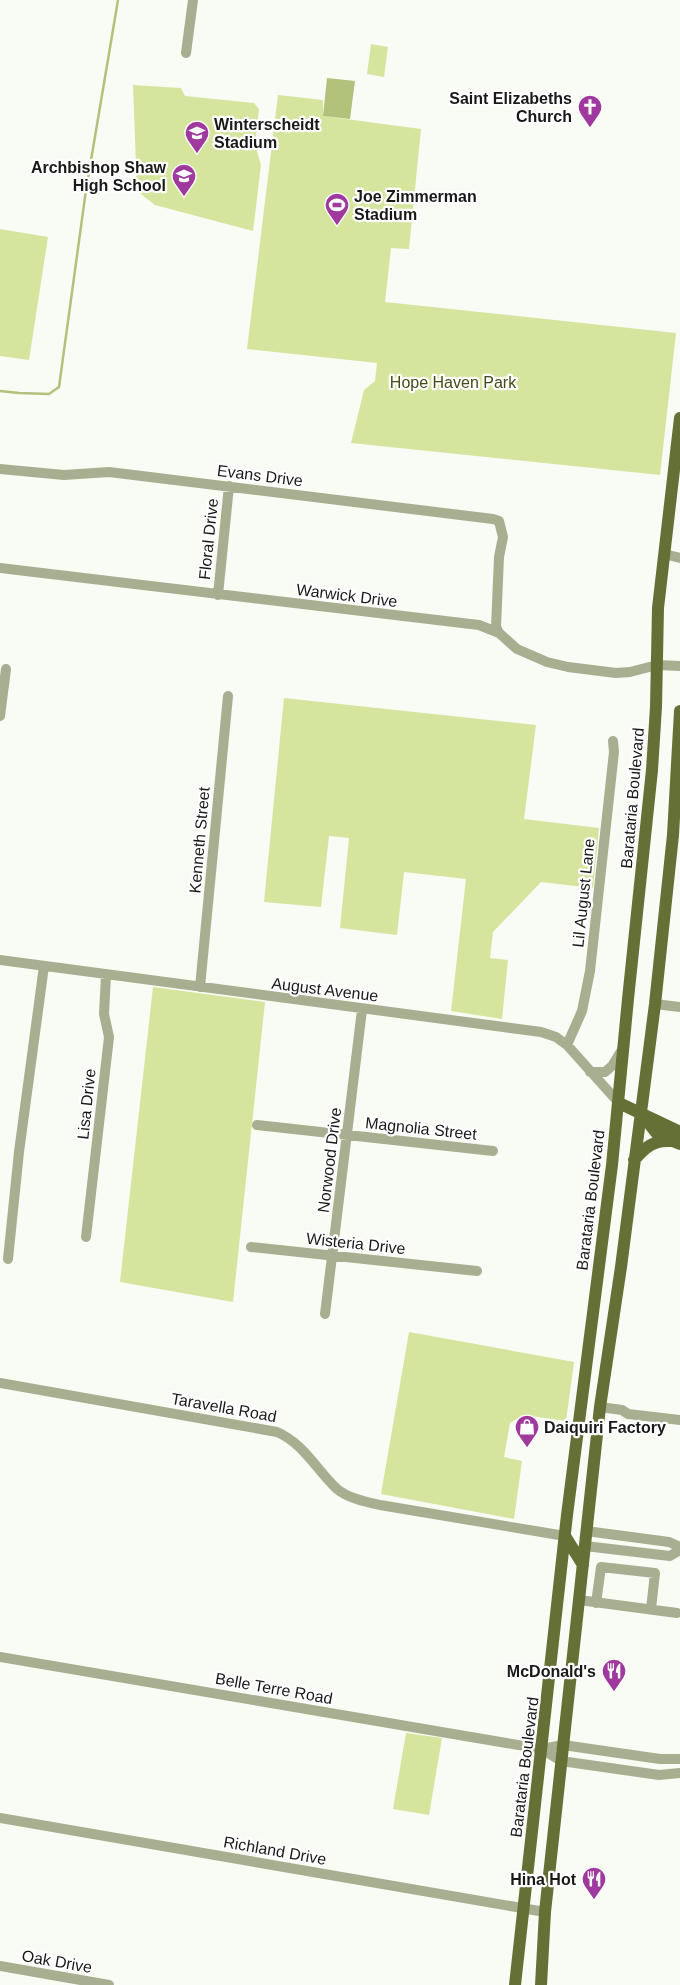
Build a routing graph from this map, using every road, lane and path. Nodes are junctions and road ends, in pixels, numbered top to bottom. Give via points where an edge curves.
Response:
1 (193, 0) edge
2 (186, 52) dead end
3 (680, 418) edge
4 (0, 469) edge
5 (229, 486) junction
6 (664, 554) junction
7 (680, 558) edge
8 (0, 568) edge
9 (218, 595) junction
10 (499, 633) junction
11 (658, 664) junction
12 (680, 666) edge
13 (6, 669) dead end
14 (228, 696) dead end
15 (680, 711) edge
16 (0, 716) edge
17 (613, 740) dead end
18 (678, 770) edge
19 (0, 960) edge
20 (44, 966) junction
21 (106, 975) junction
22 (200, 987) junction
23 (655, 1004) junction
24 (680, 1007) edge
25 (362, 1010) junction
26 (567, 1045) junction
27 (623, 1048) junction
28 (590, 1072) junction
29 (618, 1103) junction
30 (640, 1112) junction
31 (257, 1125) dead end
32 (347, 1135) junction
33 (677, 1139) edge
34 (493, 1151) dead end
35 (634, 1160) junction
36 (86, 1237) dead end
37 (251, 1246) dead end
38 (333, 1256) junction
39 (8, 1259) dead end
40 (477, 1272) dead end
41 (325, 1314) dead end
42 (0, 1383) edge
43 (600, 1407) junction
44 (680, 1420) edge
45 (567, 1515) junction
46 (586, 1531) junction
47 (565, 1536) junction
48 (585, 1546) junction
49 (680, 1549) edge
50 (583, 1565) junction
51 (579, 1600) junction
52 (596, 1603) junction
53 (651, 1609) junction
54 (677, 1613) dead end
55 (0, 1657) edge
56 (563, 1745) junction
57 (542, 1749) junction
58 (680, 1759) edge
59 (562, 1761) junction
60 (680, 1773) edge
61 (0, 1818) edge
62 (524, 1909) junction
63 (545, 1912) junction
64 (0, 1966) edge
65 (516, 1984) edge
66 (109, 1985) edge
67 (541, 1985) edge

1 - 2 street
3 - 6 main road, Barataria Boulevard
4 - 5 street, Evans Drive via 64,475 109,472
5 - 9 street, Floral Drive
5 - 10 street, Evans Drive via 499,522 503,537 496,626
6 - 7 street
6 - 11 main road, Barataria Boulevard via 658,608
8 - 9 street, Warwick Drive
9 - 10 street, Warwick Drive via 479,625
10 - 11 street, Warwick Drive via 517,649 546,662 568,667 616,673
11 - 12 street, Warwick Drive
11 - 27 main road, Barataria Boulevard via 652,770
13 - 16 street
14 - 22 street, Kenneth Street
15 - 18 main road
17 - 26 street, Lil August Lane via 590,972 582,1011
18 - 23 main road
19 - 20 street, August Avenue
20 - 21 street, August Avenue
20 - 39 street
21 - 22 street, August Avenue
21 - 36 street, Lisa Drive via 104,1014 109,1037
22 - 25 street, August Avenue
23 - 24 street
23 - 30 main road
25 - 26 street, August Avenue via 541,1032
25 - 32 street, Norwood Drive
26 - 28 street, August Avenue
27 - 28 street via 605,1072
27 - 29 main road, Barataria Boulevard
28 - 29 street, August Avenue
29 - 30 main road
29 - 45 main road, Barataria Boulevard
30 - 33 main road
30 - 35 main road
31 - 32 street, Magnolia Street
32 - 34 street, Magnolia Street
32 - 38 street, Norwood Drive
33 - 35 main road via 654,1142
35 - 43 main road
37 - 38 street, Wisteria Drive
38 - 40 street, Wisteria Drive
38 - 41 street, Norwood Drive
42 - 47 street, Taravella Road via 277,1432 290,1437 338,1490 358,1500
43 - 44 street
43 - 46 main road
45 - 47 main road, Barataria Boulevard
45 - 48 main road
46 - 48 main road
46 - 49 street via 669,1542
47 - 50 main road
47 - 57 main road, Barataria Boulevard
48 - 49 street via 670,1556
48 - 50 main road
50 - 51 main road
51 - 52 street
51 - 56 main road
52 - 53 street
52 - 53 street via 601,1567 655,1573
53 - 54 street
55 - 57 street, Belle Terre Road
56 - 57 street
56 - 58 street
56 - 59 main road
57 - 59 street
57 - 62 main road, Barataria Boulevard
59 - 60 street via 659,1775
59 - 63 main road
61 - 62 street, Richland Drive
62 - 63 street, Richland Drive
62 - 65 main road, Barataria Boulevard
63 - 67 main road
64 - 66 street, Oak Drive

